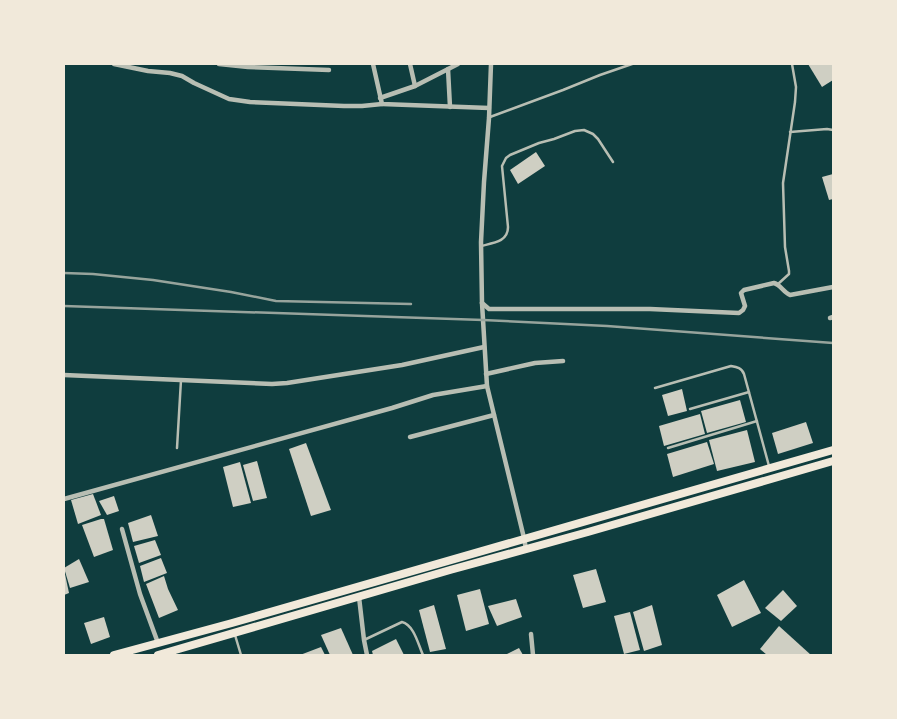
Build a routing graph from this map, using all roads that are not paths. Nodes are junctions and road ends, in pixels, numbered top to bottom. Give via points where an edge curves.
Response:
1 (114, 64) edge
2 (219, 64) edge
3 (373, 64) edge
4 (410, 64) edge
5 (458, 64) edge
6 (491, 64) edge
7 (632, 64) edge
8 (792, 64) edge
9 (448, 69) junction
10 (329, 70) dead end
11 (415, 86) junction
12 (380, 98) junction
13 (382, 104) junction
14 (450, 107) junction
15 (489, 108) junction
16 (489, 118) junction
17 (833, 130) edge
18 (790, 132) junction
19 (613, 162) dead end
20 (481, 246) junction
21 (778, 284) junction
22 (833, 287) edge
23 (482, 303) junction
24 (484, 348) junction
25 (563, 361) dead end
26 (486, 374) junction
27 (64, 375) edge
28 (181, 380) junction
29 (487, 386) junction
30 (655, 388) dead end
31 (749, 392) junction
32 (690, 409) dead end
33 (494, 415) junction
34 (757, 422) junction
35 (410, 437) dead end
36 (177, 448) dead end
37 (668, 448) dead end
38 (833, 450) edge
39 (833, 461) edge
40 (769, 468) junction
41 (64, 499) edge
42 (122, 529) dead end
43 (524, 538) junction
44 (526, 549) junction
45 (359, 597) junction
46 (234, 634) junction
47 (531, 634) dead end
48 (364, 640) junction
49 (158, 643) junction
50 (139, 652) edge
51 (114, 655) edge
52 (158, 655) edge
53 (240, 655) edge
54 (367, 655) edge
55 (423, 655) edge
56 (533, 655) edge

1 - 13 street via 182,76 229,99 344,106
2 - 10 street
3 - 12 street
4 - 11 street
5 - 9 street
6 - 15 street
7 - 16 lane
8 - 18 lane via 796,86
9 - 11 street
9 - 14 street
11 - 12 street
12 - 13 street
13 - 14 street
14 - 15 street
15 - 16 street
16 - 20 street
17 - 18 lane
18 - 21 lane via 782,183 789,274
19 - 20 lane via 598,139 584,130 539,142 510,155 502,166 507,235 502,240
20 - 23 street
21 - 22 street via 790,295
21 - 23 street via 744,290 745,306 739,313 650,309 490,309
23 - 24 street
24 - 26 street
24 - 28 street via 287,383
25 - 26 street via 528,364
26 - 29 street
27 - 28 street
28 - 36 lane
29 - 33 street
29 - 41 street via 426,396
30 - 31 lane via 731,366 743,371
31 - 32 lane
31 - 34 lane
33 - 35 street
33 - 43 street
34 - 37 lane
34 - 40 lane
38 - 40 highway
39 - 44 highway
40 - 43 highway
42 - 49 street
43 - 44 street
43 - 49 highway
44 - 45 highway
45 - 46 highway
45 - 48 street
46 - 52 highway
46 - 53 lane
47 - 56 street
48 - 54 street
48 - 55 lane via 406,623
49 - 50 highway
50 - 51 highway

